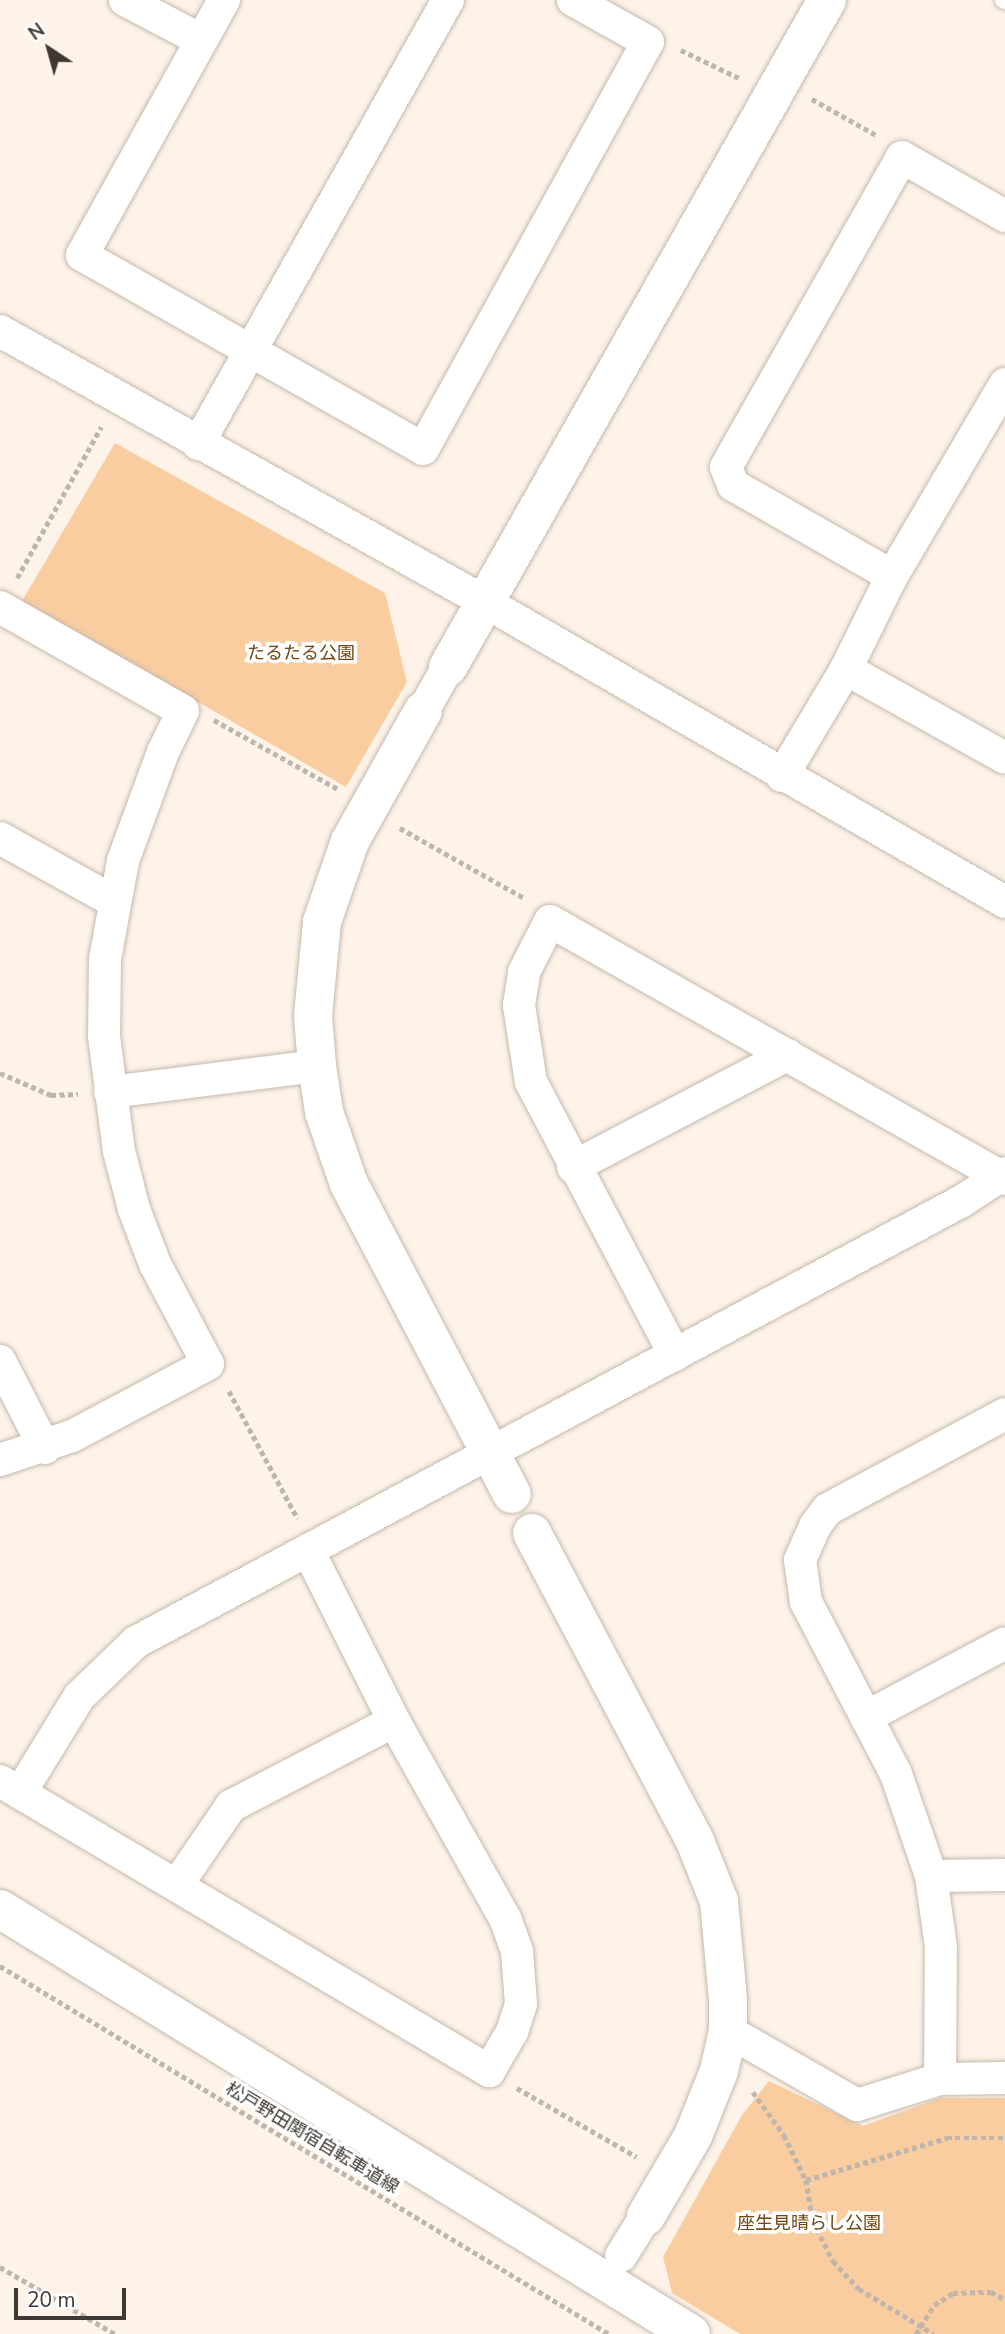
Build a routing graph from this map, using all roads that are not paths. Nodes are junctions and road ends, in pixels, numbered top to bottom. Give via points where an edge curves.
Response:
1 (125, 0) edge
2 (224, 0) edge
3 (449, 0) edge
4 (573, 0) edge
5 (827, 0) edge
6 (201, 40) junction
7 (1005, 216) edge
8 (0, 331) edge
9 (247, 352) junction
10 (1005, 384) edge
11 (198, 444) junction
12 (892, 576) junction
13 (487, 603) junction
14 (0, 607) edge
15 (448, 667) joint
16 (846, 669) junction
17 (423, 711) joint
18 (1005, 758) edge
19 (782, 776) junction
20 (0, 838) edge
21 (113, 901) junction
22 (1005, 902) edge
23 (787, 1055) junction
24 (317, 1066) junction
25 (110, 1092) junction
26 (573, 1167) junction
27 (1004, 1176) edge
28 (675, 1355) junction
29 (0, 1361) edge
30 (1005, 1413) edge
31 (45, 1448) junction
32 (491, 1454) junction
33 (0, 1460) edge
34 (512, 1494) joint
35 (532, 1533) joint
36 (310, 1549) junction
37 (1005, 1643) edge
38 (866, 1717) junction
39 (394, 1721) junction
40 (10, 1787) edge
41 (931, 1875) junction
42 (1005, 1875) edge
43 (177, 1885) junction
44 (0, 1909) edge
45 (728, 2031) junction
46 (1005, 2078) edge
47 (940, 2079) junction
48 (646, 2216) joint
49 (613, 2268) junction
50 (691, 2334) edge

1 - 6 street
2 - 6 street
3 - 9 street
4 - 9 street via 648,42 423,449
5 - 13 street
6 - 9 street via 82,255
7 - 12 street via 902,157 726,467 733,485
8 - 11 street
9 - 11 street
10 - 12 street
11 - 13 street
12 - 16 street
13 - 15 street
13 - 19 street
14 - 21 street via 183,711 145,798
15 - 17 street
16 - 18 street
16 - 19 street
17 - 24 street via 350,841 322,922 313,1016
19 - 22 street
20 - 21 street
21 - 25 street via 104,1036
23 - 26 street
23 - 26 street via 550,920 524,972 519,1005 522,1045 531,1082
23 - 27 street
24 - 25 street
24 - 32 street via 324,1112 349,1184
25 - 31 street via 134,1209 155,1264 208,1364
26 - 28 street
27 - 28 street
28 - 32 street
29 - 31 street
30 - 38 street via 828,1509 805,1544 800,1560 806,1602
31 - 33 street
32 - 34 street
32 - 36 street
34 - 35 street
35 - 45 street via 710,1872 723,1931
36 - 39 street
36 - 40 street via 136,1642 79,1697
37 - 38 street
38 - 41 street via 914,1816
39 - 43 street via 231,1806
39 - 43 street via 506,1920 517,1951 521,2004 512,2032 489,2071
40 - 43 street
41 - 42 street
41 - 47 street via 942,1973
44 - 49 street
45 - 47 street via 857,2105
45 - 48 street via 719,2071 693,2136
46 - 47 street
48 - 49 street
49 - 50 street

